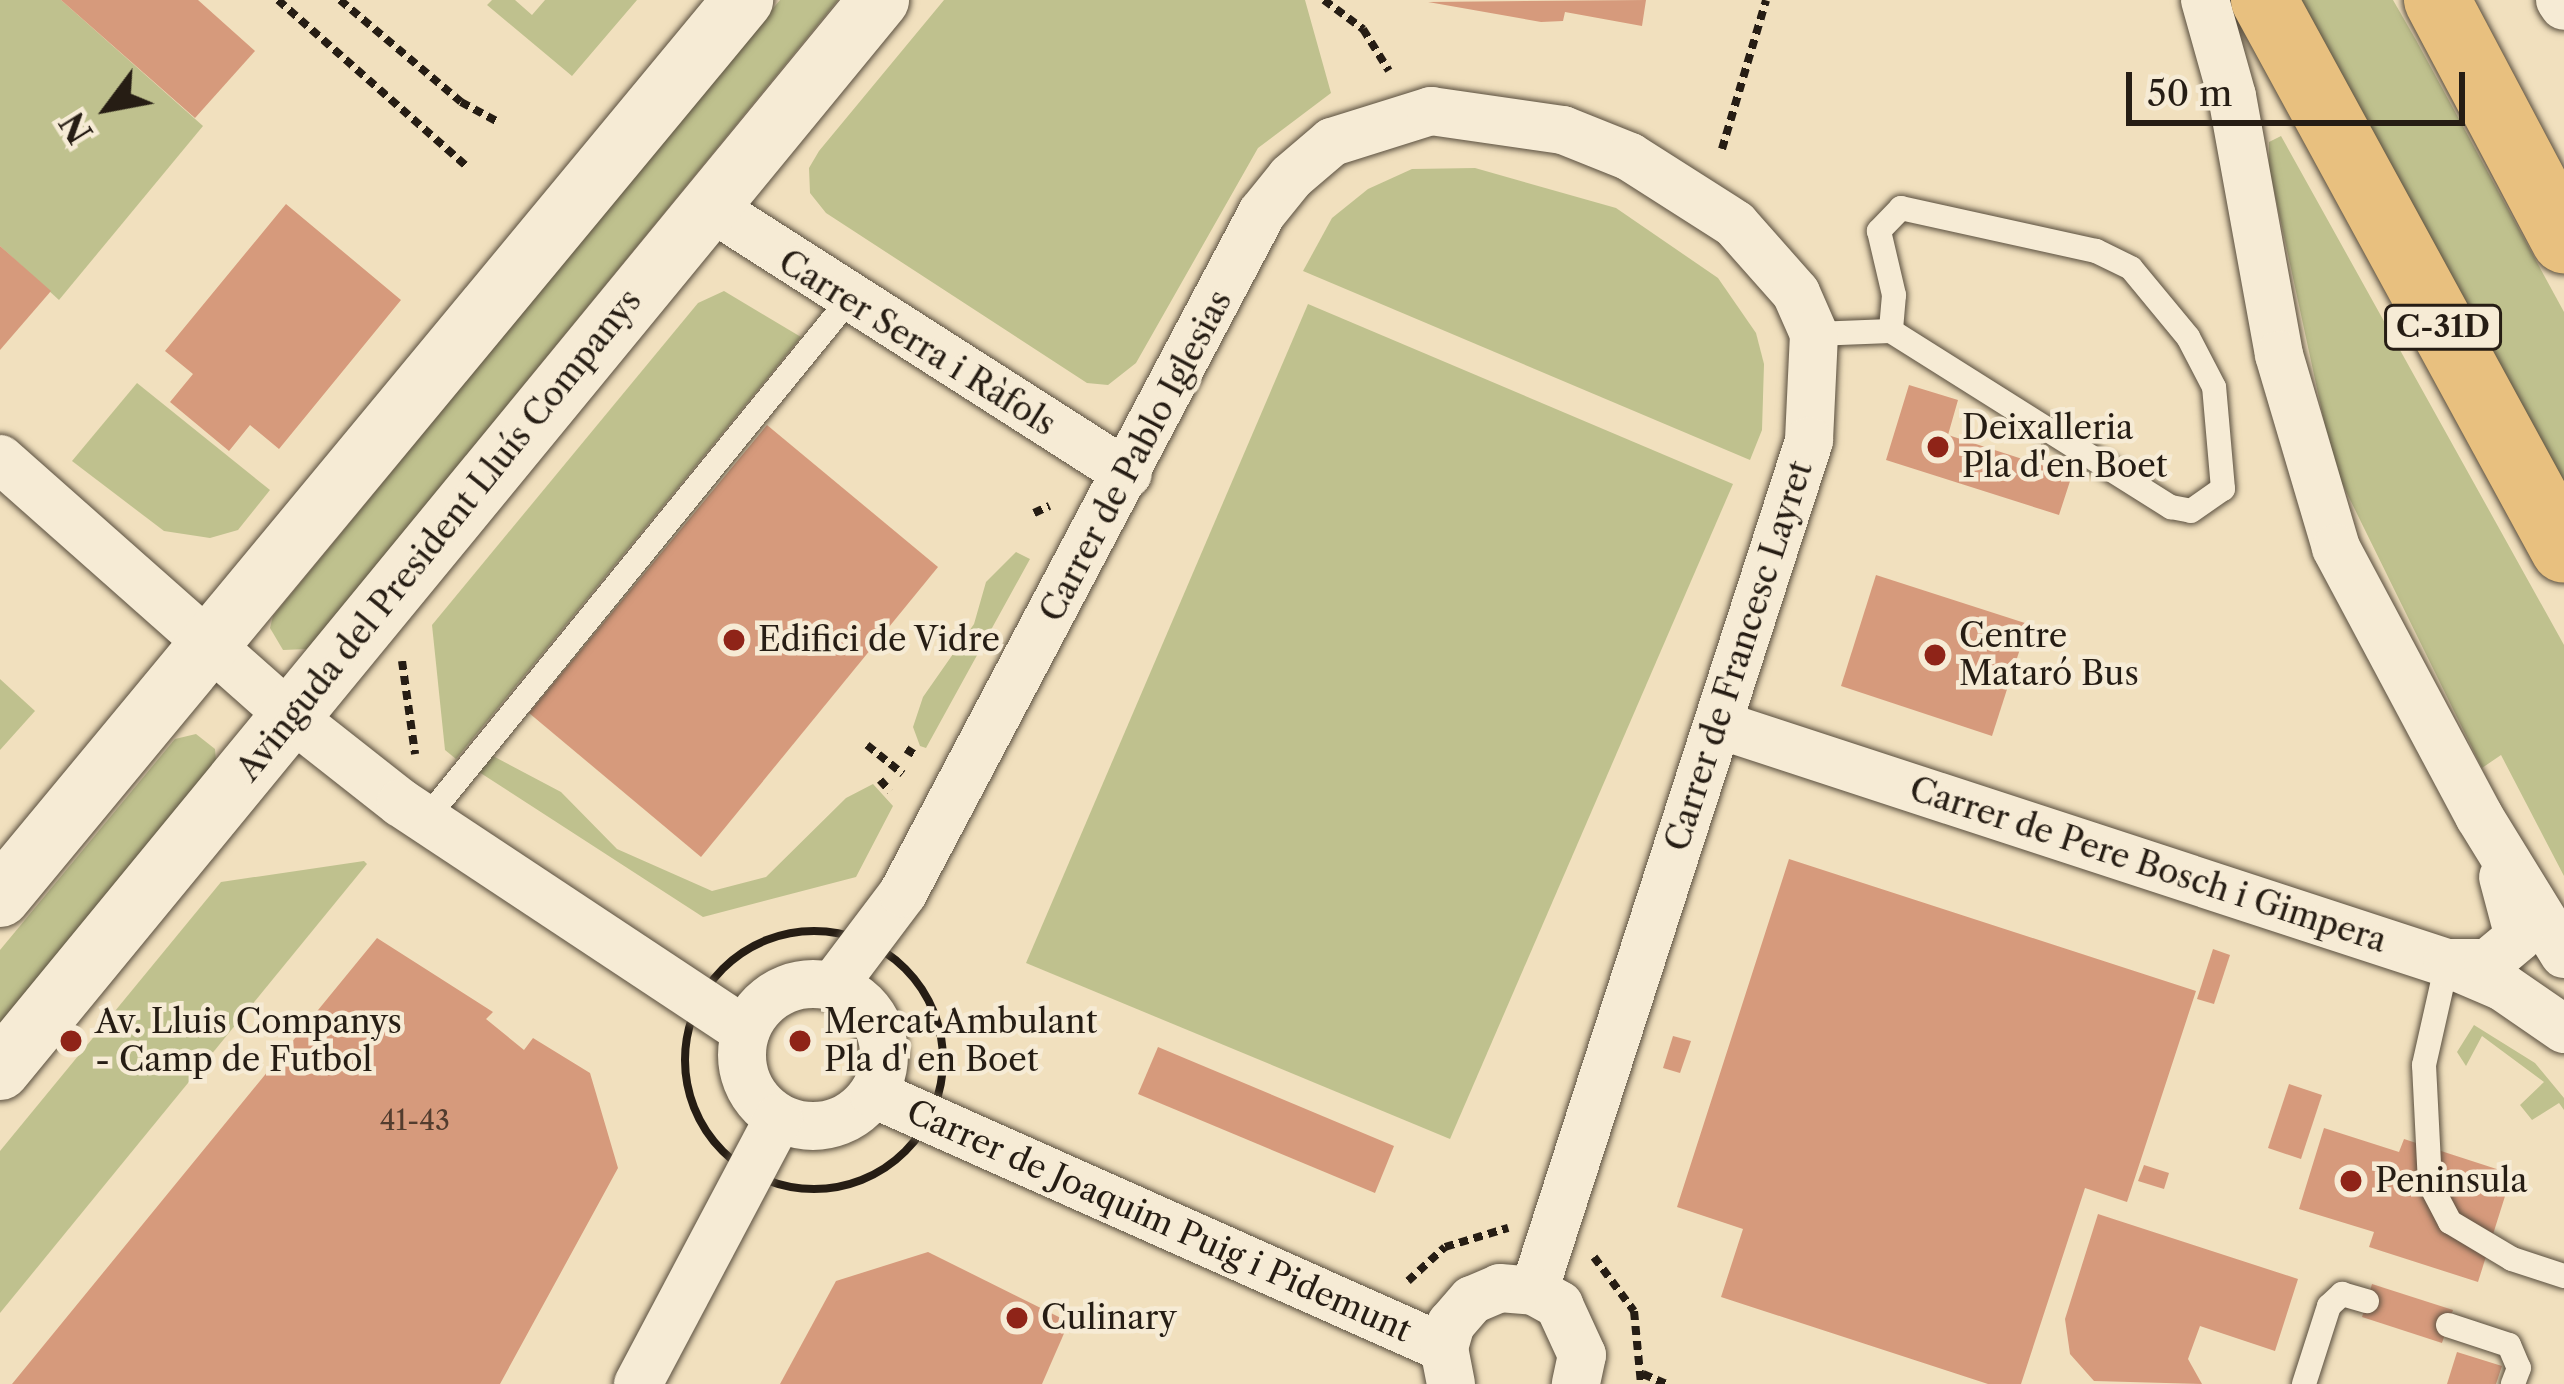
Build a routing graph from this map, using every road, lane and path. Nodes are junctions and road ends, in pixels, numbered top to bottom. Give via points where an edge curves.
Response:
1 (278, 0) edge
2 (340, 0) edge
3 (743, 0) edge
4 (879, 0) edge
5 (1324, 0) edge
6 (1766, 0) edge
7 (2206, 0) edge
8 (2264, 0) edge
9 (2448, 19) edge
10 (1390, 71) dead end
11 (500, 123) dead end
12 (1722, 149) dead end
13 (466, 166) dead end
14 (710, 206) junction
15 (2564, 239) edge
16 (848, 301) junction
17 (1891, 331) junction
18 (1814, 334) junction
19 (0, 459) edge
20 (1129, 474) junction
21 (1049, 506) dead end
22 (1034, 513) dead end
23 (2564, 550) edge
24 (380, 604) junction
25 (211, 644) junction
26 (289, 715) junction
27 (1720, 724) junction
28 (867, 745) dead end
29 (906, 749) dead end
30 (917, 756) dead end
31 (417, 773) dead end
32 (903, 774) dead end
33 (880, 780) dead end
34 (890, 791) dead end
35 (2479, 816) junction
36 (425, 820) junction
37 (0, 897) edge
38 (2564, 954) edge
39 (2447, 963) junction
40 (833, 986) junction
41 (2564, 1029) edge
42 (745, 1031) junction
43 (0, 1070) edge
44 (874, 1094) junction
45 (779, 1118) junction
46 (770, 1181) joint
47 (2564, 1276) edge
48 (1534, 1291) junction
49 (2366, 1300) dead end
50 (2448, 1325) dead end
51 (1447, 1366) edge
52 (1643, 1374) dead end
53 (638, 1384) edge
54 (1577, 1384) edge
55 (1666, 1384) edge
56 (2304, 1384) edge
57 (2513, 1384) edge

1 - 13 path
2 - 11 path via 461,102
3 - 25 street
4 - 14 street, Avinguda del President Lluís Companys
5 - 10 path via 1363,29
6 - 12 path
7 - 35 street via 2309,473 2336,548
8 - 23 highway, C-31D
9 - 15 highway
14 - 16 street, Carrer Serra i Ràfols
14 - 24 street, Avinguda del President Lluís Companys
16 - 20 street, Carrer Serra i Ràfols
16 - 36 lane
17 - 17 lane via 1894,296 1880,231 1901,208 2096,251 2131,268 2188,337 2214,387 2223,489 2191,511 2171,507
17 - 18 lane
18 - 20 street, Carrer de Pablo Iglesias via 1768,254 1630,157 1563,130 1431,111 1332,142 1262,213
18 - 27 street, Carrer de Francesc Layret via 1809,441
19 - 25 street
20 - 40 street, Carrer de Pablo Iglesias via 903,893
21 - 22 path
24 - 26 street, Avinguda del President Lluís Companys
24 - 31 path via 397,620
25 - 26 street
25 - 37 street
26 - 36 street
26 - 43 street, Avinguda del President Lluís Companys
27 - 39 street, Carrer de Pere Bosch i Gimpera
27 - 48 street, Carrer de Francesc Layret via 1562,1185
28 - 32 path
29 - 30 path
33 - 34 path
35 - 38 street
35 - 39 street via 2519,937 2488,963
36 - 42 street
39 - 41 street, Carrer de Pere Bosch i Gimpera via 2503,987
39 - 47 lane via 2424,1065 2430,1184 2450,1222 2512,1259
40 - 42 street via 780,991
40 - 44 street via 862,1002 881,1030 885,1063
42 - 45 street via 746,1081
44 - 45 street via 832,1125
44 - 51 street, Carrer de Joaquim Puig i Pidemunt
45 - 53 street
46 - 46 path via 829,1188 859,1181 910,1147 933,1110 943,1058 927,997 884,951 855,937 824,930 762,941 713,978 697,1004 685,1064 695,1108 719,1147
48 - 51 street via 1500,1288 1472,1300
48 - 54 street via 1576,1328
49 - 56 lane via 2342,1294 2329,1306
50 - 57 lane via 2509,1345 2518,1368
52 - 55 path

